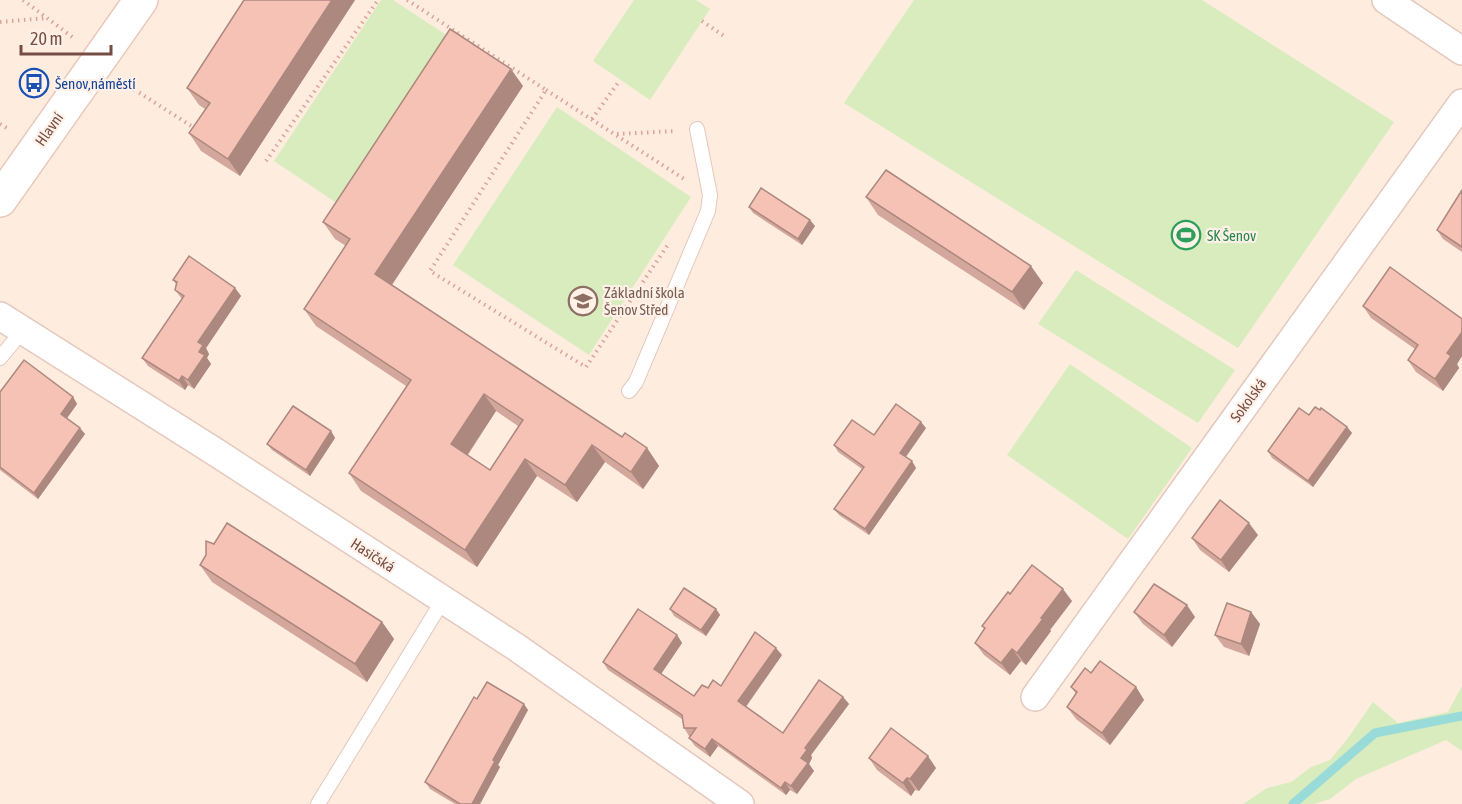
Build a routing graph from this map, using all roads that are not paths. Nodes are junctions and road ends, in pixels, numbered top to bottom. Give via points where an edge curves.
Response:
1 (141, 0) edge
2 (1386, 0) edge
3 (1462, 51) edge
4 (1462, 103) edge
5 (698, 129) road end
6 (3, 191) edge
7 (0, 316) edge
8 (23, 330) junction
9 (0, 358) edge
10 (628, 391) dead end
11 (443, 600) junction
12 (1035, 697) dead end
13 (318, 804) edge
14 (740, 804) edge

1 - 6 main road, Hlavní
2 - 3 street
4 - 12 street, Sokolská
5 - 10 lane via 710,195 708,211 636,382
7 - 8 street, Hasičská
8 - 9 lane
8 - 11 street, Hasičská
11 - 13 lane
11 - 14 street, Hasičská

